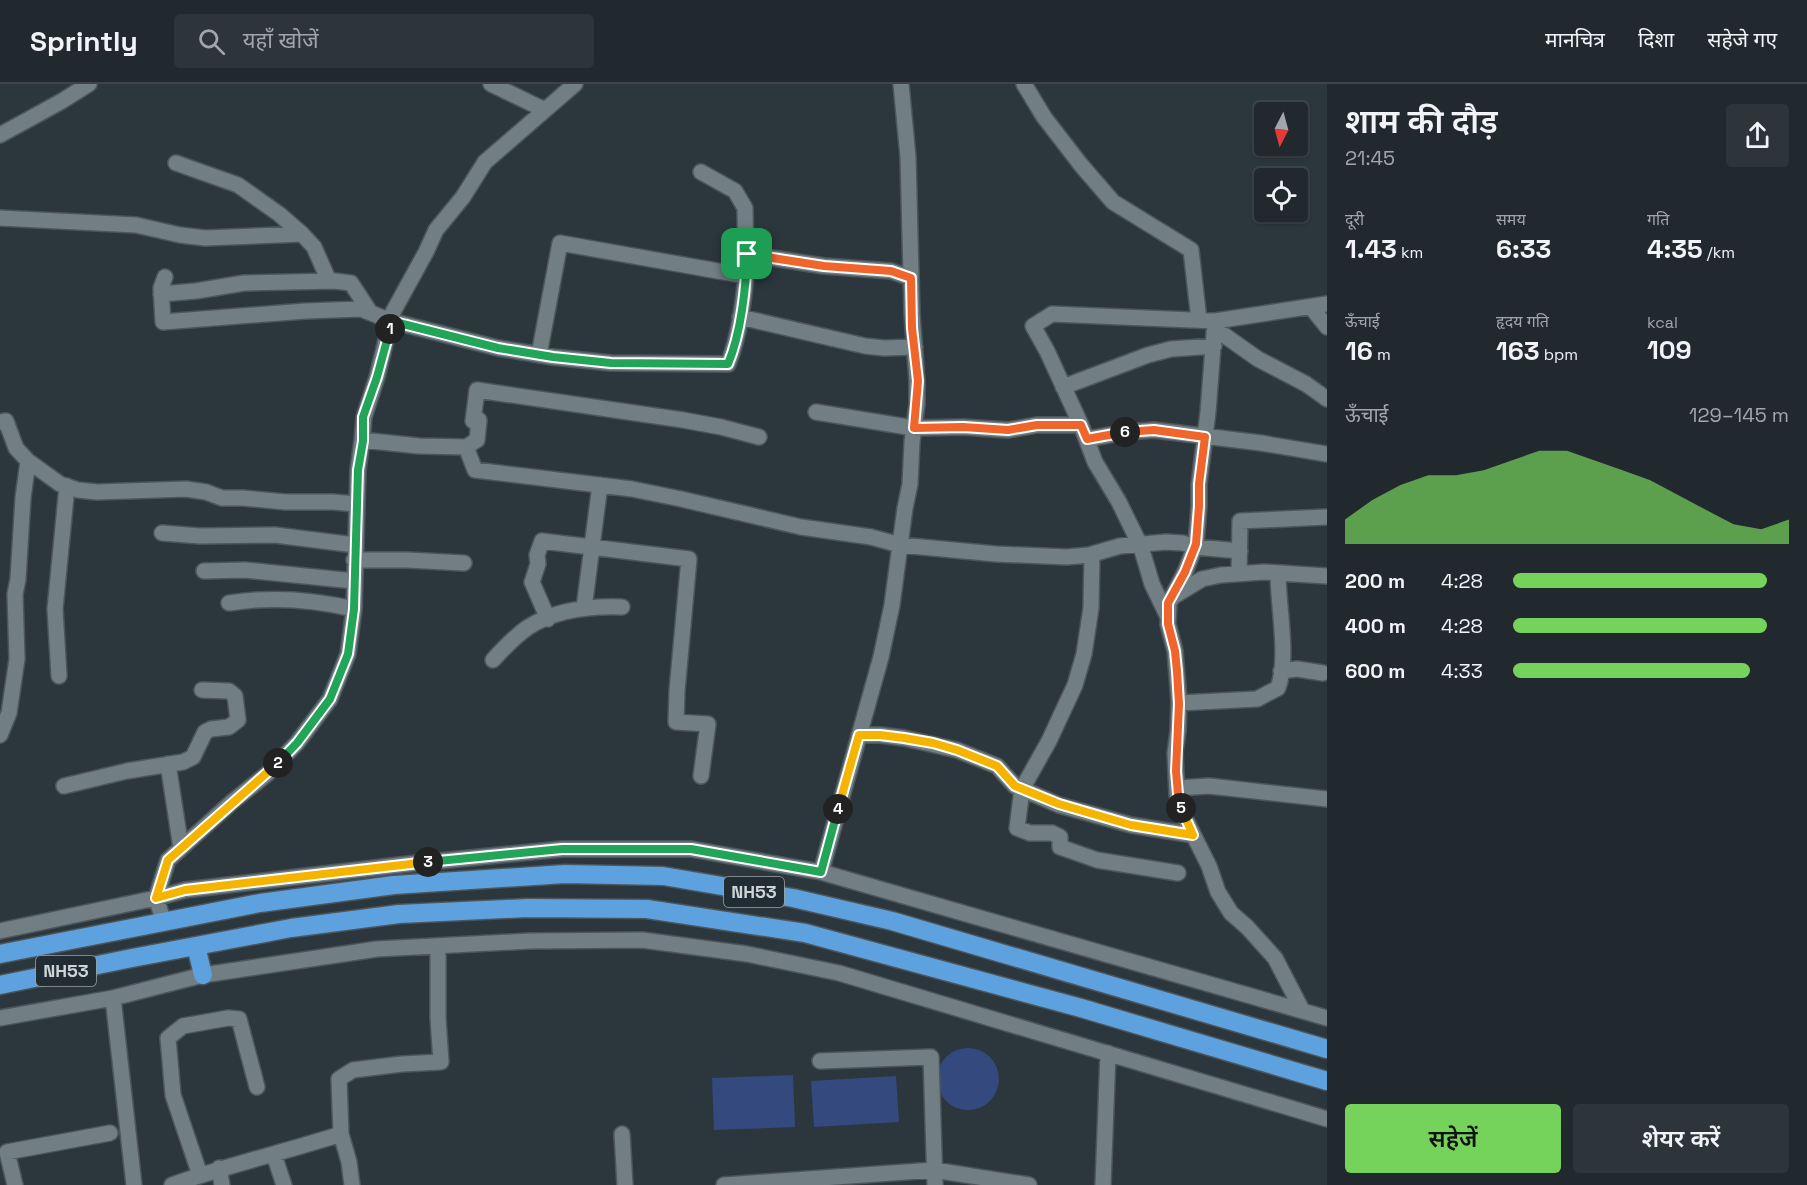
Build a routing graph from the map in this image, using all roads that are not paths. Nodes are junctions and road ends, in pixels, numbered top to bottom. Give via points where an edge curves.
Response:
1 (89, 84) edge
2 (491, 84) edge
3 (575, 84) edge
4 (901, 84) edge
5 (1024, 84) edge
6 (545, 110) junction
7 (0, 135) edge
8 (176, 163) dead end
9 (701, 172) dead end
10 (0, 218) edge
11 (302, 234) junction
12 (747, 254) junction
13 (746, 276) junction
14 (165, 277) dead end
15 (911, 278) junction
16 (328, 281) junction
17 (161, 294) junction
18 (1327, 304) edge
19 (1311, 306) junction
20 (370, 312) junction
21 (740, 317) junction
22 (1199, 320) junction
23 (391, 321) junction
24 (1327, 327) edge
25 (1214, 333) junction
26 (915, 347) junction
27 (539, 355) junction
28 (1064, 387) junction
29 (1327, 399) edge
30 (816, 412) dead end
31 (0, 422) edge
32 (914, 428) junction
33 (1084, 432) junction
34 (759, 437) dead end
35 (1205, 437) junction
36 (363, 441) junction
37 (466, 447) junction
38 (1327, 454) edge
39 (28, 461) junction
40 (600, 485) junction
41 (67, 486) junction
42 (356, 504) junction
43 (1327, 517) edge
44 (162, 534) dead end
45 (1139, 543) junction
46 (900, 545) junction
47 (1195, 547) junction
48 (592, 548) junction
49 (1240, 551) junction
50 (354, 553) junction
51 (1092, 554) junction
52 (464, 563) dead end
53 (204, 571) dead end
54 (1278, 573) junction
55 (1239, 574) junction
56 (1327, 576) edge
57 (354, 581) junction
58 (1171, 598) junction
59 (229, 603) dead end
60 (622, 607) dead end
61 (584, 608) junction
62 (354, 609) junction
63 (1168, 617) junction
64 (548, 619) junction
65 (493, 660) dead end
66 (1281, 671) junction
67 (1323, 672) dead end
68 (60, 676) dead end
69 (202, 690) dead end
70 (1179, 704) junction
71 (0, 735) edge
72 (859, 735) junction
73 (168, 764) junction
74 (701, 776) dead end
75 (64, 786) dead end
76 (1177, 788) junction
77 (1022, 789) junction
78 (1327, 799) edge
79 (1193, 835) junction
80 (181, 848) junction
81 (821, 872) junction
82 (1178, 873) dead end
83 (156, 898) junction
84 (164, 922) junction
85 (0, 931) edge
86 (196, 946) junction
87 (438, 946) junction
88 (0, 954) edge
89 (203, 975) junction
90 (0, 985) edge
91 (113, 998) junction
92 (1302, 1010) junction
93 (0, 1018) edge
94 (1327, 1018) edge
95 (1327, 1049) edge
96 (1108, 1053) junction
97 (820, 1061) dead end
98 (1327, 1081) edge
99 (257, 1087) dead end
100 (1327, 1119) edge
101 (110, 1133) dead end
102 (341, 1134) junction
103 (622, 1134) dead end
104 (274, 1155) junction
105 (219, 1168) junction
106 (200, 1175) junction
107 (935, 1178) edge
108 (15, 1185) edge
109 (134, 1185) edge
110 (172, 1185) edge
111 (222, 1185) edge
112 (284, 1185) edge
113 (352, 1185) edge
114 (625, 1185) edge
115 (724, 1185) edge
116 (1029, 1185) edge
117 (1103, 1185) edge

1 - 7 street
2 - 6 street
3 - 6 street
4 - 15 street via 908,157
5 - 22 street via 1044,117 1113,202 1191,250
6 - 23 street via 485,162 436,230
8 - 11 street via 238,185
9 - 12 street via 735,191 745,208
10 - 11 street via 136,225 205,238
11 - 16 street via 314,247
12 - 13 street
12 - 15 street via 891,271
13 - 21 street
13 - 27 street via 560,243
14 - 17 street
15 - 26 street
16 - 17 street via 244,283
16 - 20 street via 351,283
17 - 20 street via 163,322 317,311
18 - 19 street
19 - 24 street
19 - 25 street
20 - 23 street
21 - 26 street via 865,346
21 - 27 street via 728,364 611,363
22 - 25 street
22 - 28 street via 1052,314 1033,326
23 - 27 street
23 - 36 street via 363,417
25 - 28 street
25 - 29 street via 1224,335
25 - 35 street
26 - 32 street via 918,381
28 - 33 street
30 - 32 street
31 - 39 street via 6,422 16,448
32 - 33 street via 1008,430 1037,425
32 - 46 street
33 - 35 street via 1154,430
33 - 45 street via 1095,462
34 - 37 street via 683,420 477,390 472,421 479,420 477,441
35 - 38 street
35 - 47 street
36 - 37 street
36 - 42 street
37 - 40 street via 475,470
39 - 41 street
39 - 71 street via 15,594 17,659 9,713
40 - 46 street
40 - 48 street
41 - 42 street via 97,492 186,489 222,498
41 - 68 street via 55,609
42 - 50 street
43 - 49 street via 1240,521
44 - 50 street via 275,536
45 - 47 street via 1183,543
45 - 51 street
45 - 63 street
46 - 51 street via 996,554
46 - 72 street via 881,657
47 - 49 street
47 - 58 street
48 - 61 street
48 - 64 street via 542,541 532,582
48 - 74 street via 689,559 676,722 708,724
49 - 55 street
50 - 52 street
50 - 57 street
51 - 77 street via 1091,608 1075,685
53 - 57 street via 245,570
54 - 55 street
54 - 56 street
54 - 66 street
55 - 58 street via 1202,579
57 - 62 street
58 - 63 street
59 - 62 street via 291,599
60 - 61 street
61 - 64 street
62 - 80 street via 348,654 330,699 297,743 267,774
63 - 70 street
64 - 65 street via 528,627
66 - 67 street
66 - 70 street via 1278,688 1257,699
69 - 73 street via 229,691 235,696 238,720 229,727 205,732 193,757
70 - 76 street
72 - 77 street via 904,738 957,750 997,766
72 - 81 street
73 - 75 street
73 - 80 street
76 - 78 street via 1209,786
76 - 79 street via 1182,812
77 - 79 street via 1109,820
77 - 82 street via 1017,828 1030,833 1052,833 1060,837 1060,847 1097,860
79 - 92 street via 1231,913 1275,958
80 - 83 street via 168,860
81 - 83 street via 691,849 562,849 208,887
81 - 92 street
83 - 84 street
83 - 85 street
84 - 88 highway, NH53
84 - 95 highway, NH53 via 260,903 394,885 565,874 663,876 793,898 892,921
86 - 89 highway
86 - 90 highway, NH53
86 - 98 highway, NH53 via 399,914 527,908 647,909 805,933 1081,1008
87 - 89 street via 377,949
87 - 96 street via 642,940 747,954 839,973
87 - 102 street via 441,1062 353,1070 339,1079
89 - 91 street
91 - 93 street
91 - 109 street
92 - 94 street
96 - 100 street
96 - 117 street
97 - 107 street via 931,1057
99 - 106 street via 239,1019 183,1026 168,1038 173,1095
101 - 108 street via 7,1152
102 - 104 street
102 - 113 street
103 - 114 street
104 - 105 street
104 - 112 street
105 - 106 street
105 - 111 street
106 - 110 street
107 - 115 street
107 - 116 street

